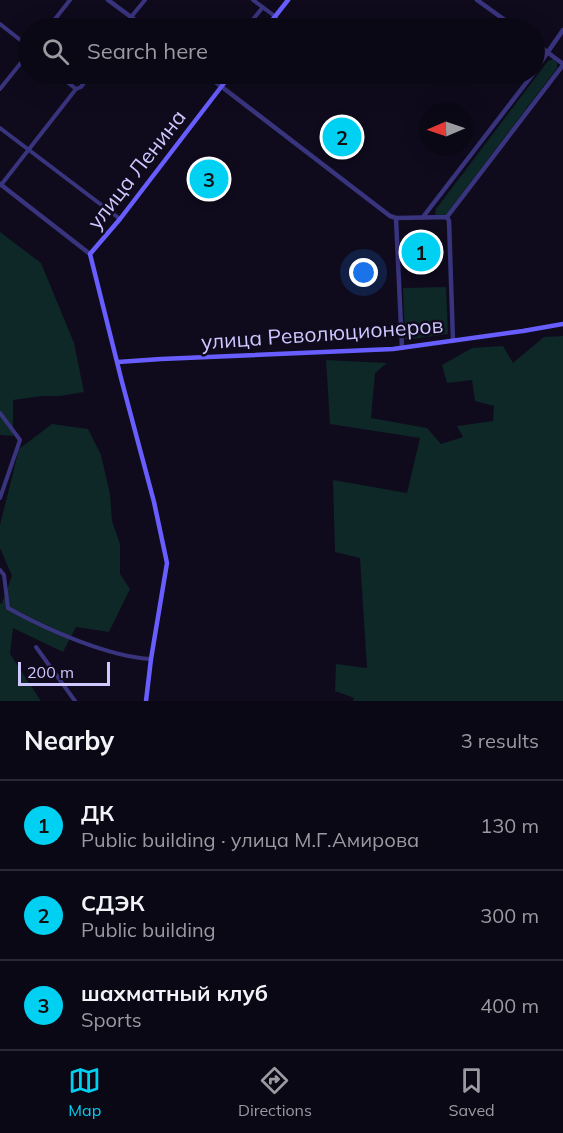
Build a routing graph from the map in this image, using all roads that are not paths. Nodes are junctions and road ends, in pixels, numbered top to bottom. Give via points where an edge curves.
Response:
1 (70, 0) edge
2 (108, 0) edge
3 (145, 0) edge
4 (254, 0) edge
5 (288, 0) edge
6 (477, 0) edge
7 (263, 7) junction
8 (131, 17) joint
9 (276, 17) joint
10 (56, 18) edge
11 (254, 18) edge
12 (502, 18) edge
13 (0, 24) edge
14 (563, 30) edge
15 (18, 38) edge
16 (545, 49) edge
17 (549, 52) junction
18 (545, 58) edge
19 (563, 64) edge
20 (18, 66) edge
21 (70, 84) edge
22 (83, 84) edge
23 (526, 84) edge
24 (221, 86) joint
25 (0, 89) edge
26 (76, 89) junction
27 (0, 128) edge
28 (29, 150) junction
29 (1, 185) edge
30 (423, 217) junction
31 (447, 217) junction
32 (396, 218) junction
33 (120, 219) junction
34 (90, 254) junction
35 (563, 324) edge
36 (453, 341) junction
37 (402, 348) junction
38 (118, 362) junction
39 (0, 413) edge
40 (0, 496) edge
41 (0, 570) edge
42 (36, 647) dead end
43 (151, 659) junction
44 (75, 701) edge
45 (146, 701) edge

1 - 10 street
2 - 8 street
3 - 8 street
4 - 7 street
5 - 9 main road
6 - 12 street
7 - 9 street
7 - 11 street
13 - 15 street
14 - 17 street
16 - 17 street
17 - 18 street
17 - 19 street
19 - 31 street
20 - 25 street
21 - 26 street
22 - 26 street
23 - 30 street
24 - 32 street
24 - 33 main road, улица Ленина
26 - 28 street
27 - 28 street
28 - 29 street
28 - 33 street
29 - 34 street
30 - 31 street
30 - 32 street
31 - 36 street
32 - 37 street
33 - 34 main road, улица Ленина
34 - 38 main road, улица Ленина
35 - 36 main road, улица Революционеров
36 - 37 main road, улица Революционеров
37 - 38 main road, улица Революционеров
38 - 43 main road, улица Ленина via 167,563
39 - 40 street via 20,440
41 - 43 street via 8,608 94,646
42 - 44 street
43 - 45 main road, улица Ленина

